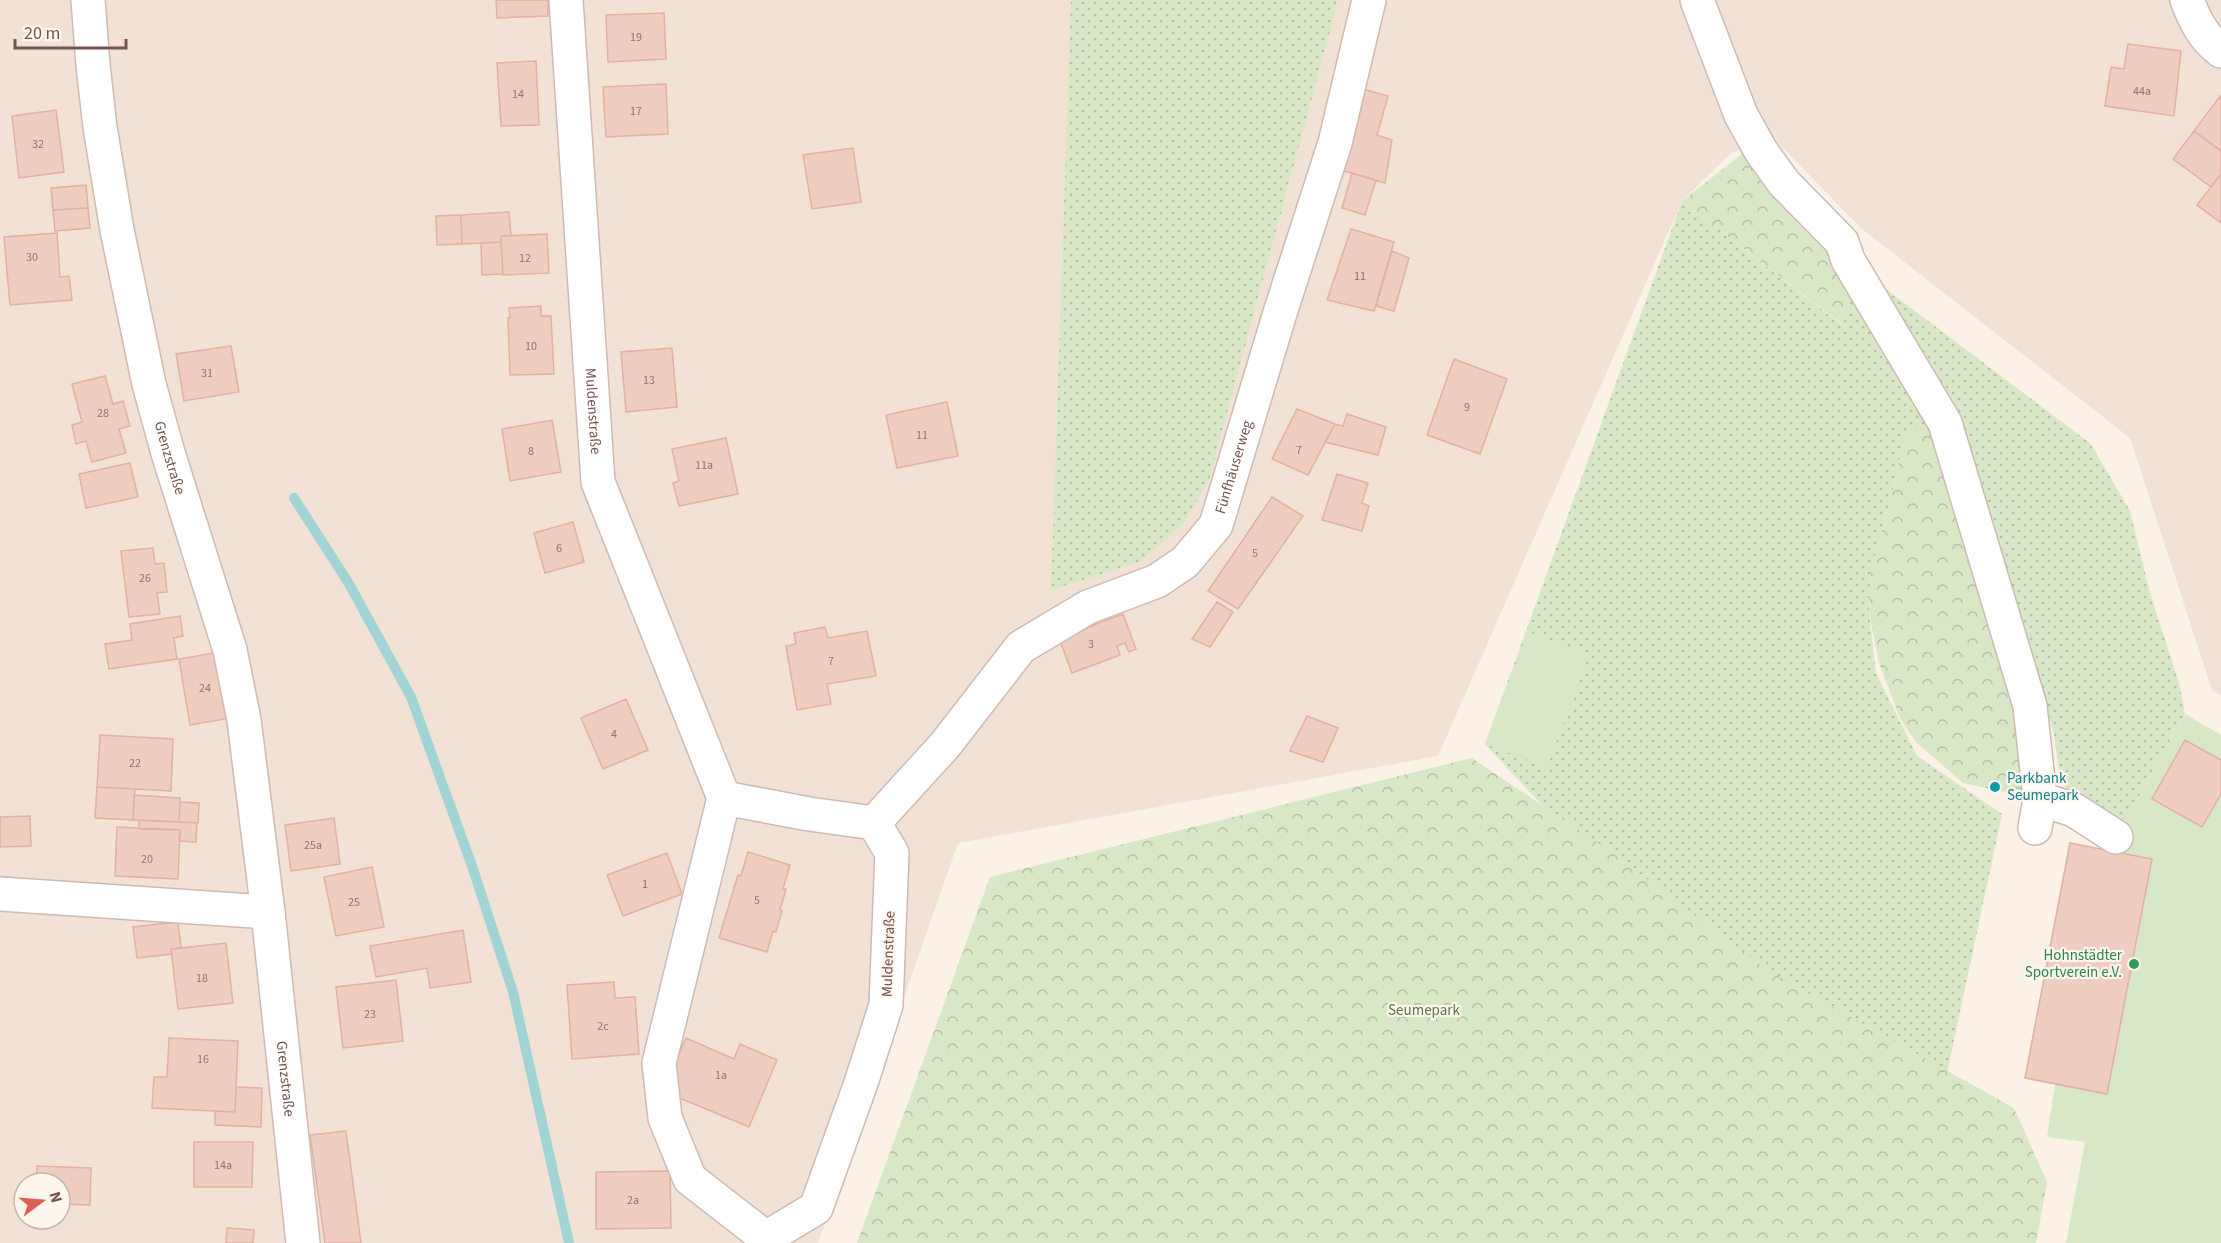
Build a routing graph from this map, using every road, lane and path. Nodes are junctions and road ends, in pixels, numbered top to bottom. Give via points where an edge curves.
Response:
1 (88, 0) edge
2 (566, 0) edge
3 (1369, 0) edge
4 (1697, 0) edge
5 (2187, 0) edge
6 (2221, 51) edge
7 (724, 798) junction
8 (874, 823) junction
9 (2116, 837) dead end
10 (0, 894) edge
11 (268, 912) junction
12 (766, 1241) edge
13 (303, 1243) edge

1 - 11 street, Grenzstraße via 100,127 117,230 149,384 230,650 244,720
2 - 7 street, Muldenstraße via 598,482
3 - 8 street, Fünfhäuserweg via 1335,143 1216,525 1185,562 1157,580 1088,607 1021,647 945,745
4 - 9 street via 1741,115 1761,151 1784,183 1842,242 1848,260 1945,423 2030,706 2038,813 2074,810
5 - 6 street via 2194,19
7 - 8 street
7 - 12 street, Muldenstraße via 659,1064 665,1118 690,1179
8 - 12 street, Muldenstraße via 892,853 886,1005 816,1208
10 - 11 street
11 - 13 street, Grenzstraße

